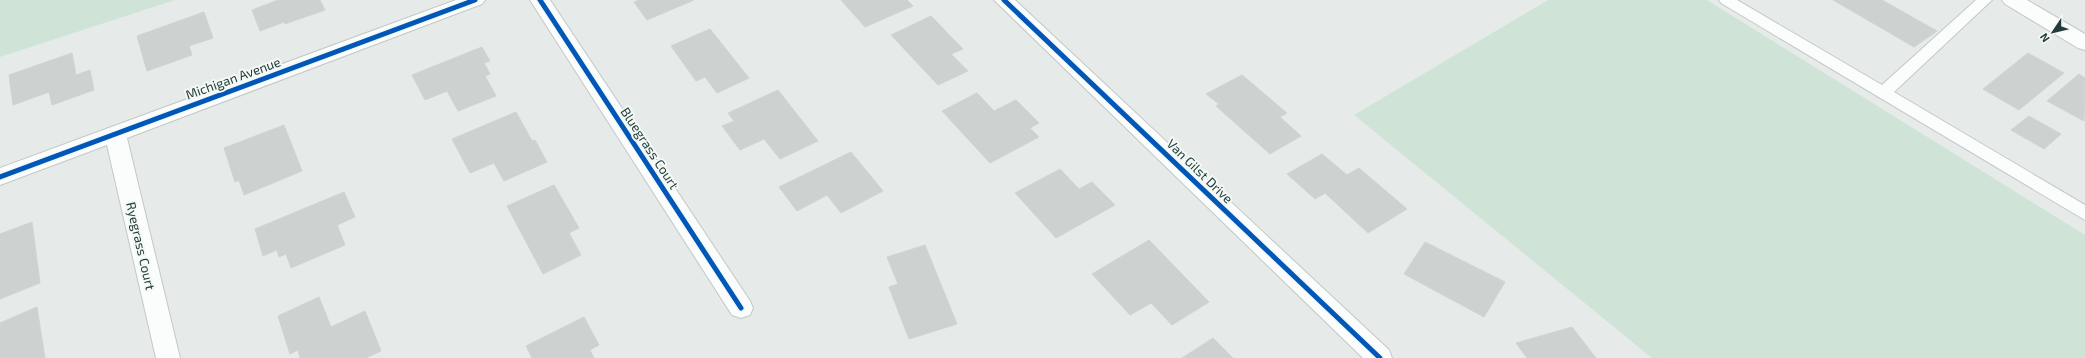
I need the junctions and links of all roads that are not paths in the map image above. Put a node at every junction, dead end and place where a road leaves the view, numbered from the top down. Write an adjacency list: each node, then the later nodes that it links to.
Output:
1 (475, 0): 9 (street, Michigan Avenue)
2 (540, 0): 12 (street, Bluegrass Court)
3 (1004, 0): 14 (street, Van Gilst Drive)
4 (1726, 0): 8 (lane)
5 (1985, 0): 8 (lane)
6 (2012, 0): 7 (street)
7 (2085, 43)
8 (1883, 93): 11 (lane)
9 (115, 134): 10 (street, Michigan Avenue); 13 (street, Ryegrass Court)
10 (0, 177)
11 (2085, 213)
12 (741, 308)
13 (168, 358)
14 (1380, 358)

